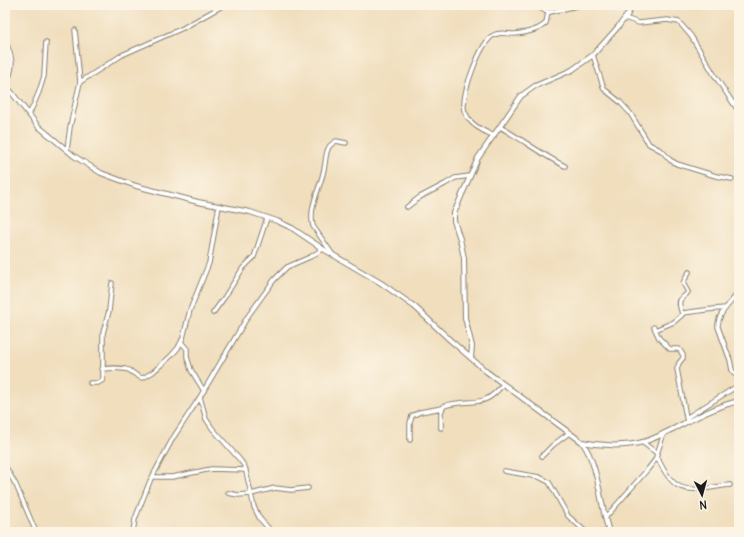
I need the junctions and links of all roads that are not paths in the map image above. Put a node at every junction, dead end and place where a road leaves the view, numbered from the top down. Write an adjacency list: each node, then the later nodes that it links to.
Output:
1 (224, 5): 11 (street)
2 (535, 5): 5 (street)
3 (581, 5): 5 (street)
4 (632, 5): 6 (street)
5 (548, 12): 16 (street)
6 (625, 18): 10 (street); 13 (street)
7 (75, 30): 11 (street)
8 (5, 40): 12 (street)
9 (46, 42): 14 (street)
10 (593, 55): 15 (street); 21 (street)
11 (80, 82): 18 (street)
12 (5, 84): 14 (street)
13 (739, 112)
14 (29, 115): 18 (street)
15 (500, 127): 16 (street); 19 (street)
16 (494, 136): 20 (street)
17 (346, 143): 26 (street)
18 (67, 150): 22 (street)
19 (565, 166)
20 (470, 176): 23 (street); 34 (street)
21 (732, 179)
22 (219, 206): 24 (street); 33 (street)
23 (407, 207)
24 (267, 218): 25 (street); 31 (street)
25 (323, 249): 26 (street); 40 (street)
26 (334, 256): 34 (street)
27 (689, 272): 32 (street)
28 (112, 283): 35 (street)
29 (739, 291): 30 (street)
30 (725, 308): 32 (street); 36 (street)
31 (213, 313)
32 (683, 313): 44 (street)
33 (181, 342): 35 (street); 40 (street)
34 (471, 358): 38 (street)
35 (102, 369): 37 (street)
36 (739, 379)
37 (90, 383)
38 (503, 384): 43 (street); 46 (street)
39 (739, 385): 44 (street)
40 (204, 391): 41 (street)
41 (200, 397): 54 (street); 56 (street)
42 (739, 401): 44 (street)
43 (442, 408): 45 (street); 48 (street)
44 (687, 420): 47 (street)
45 (441, 428)
46 (569, 433): 49 (street); 52 (street)
47 (664, 434): 50 (street); 51 (street)
48 (410, 440)
49 (582, 442): 50 (street); 61 (street)
50 (642, 442): 51 (street)
51 (657, 455): 57 (street); 61 (street)
52 (542, 456)
53 (5, 466): 62 (street)
54 (246, 470): 56 (street); 60 (street)
55 (504, 471): 65 (street)
56 (153, 477): 63 (street)
57 (730, 485)
58 (308, 488): 60 (street)
59 (228, 493): 60 (street)
60 (251, 494): 64 (street)
61 (605, 518): 66 (street)
62 (36, 532)
63 (133, 532)
64 (272, 532)
65 (586, 532)
66 (609, 532)

